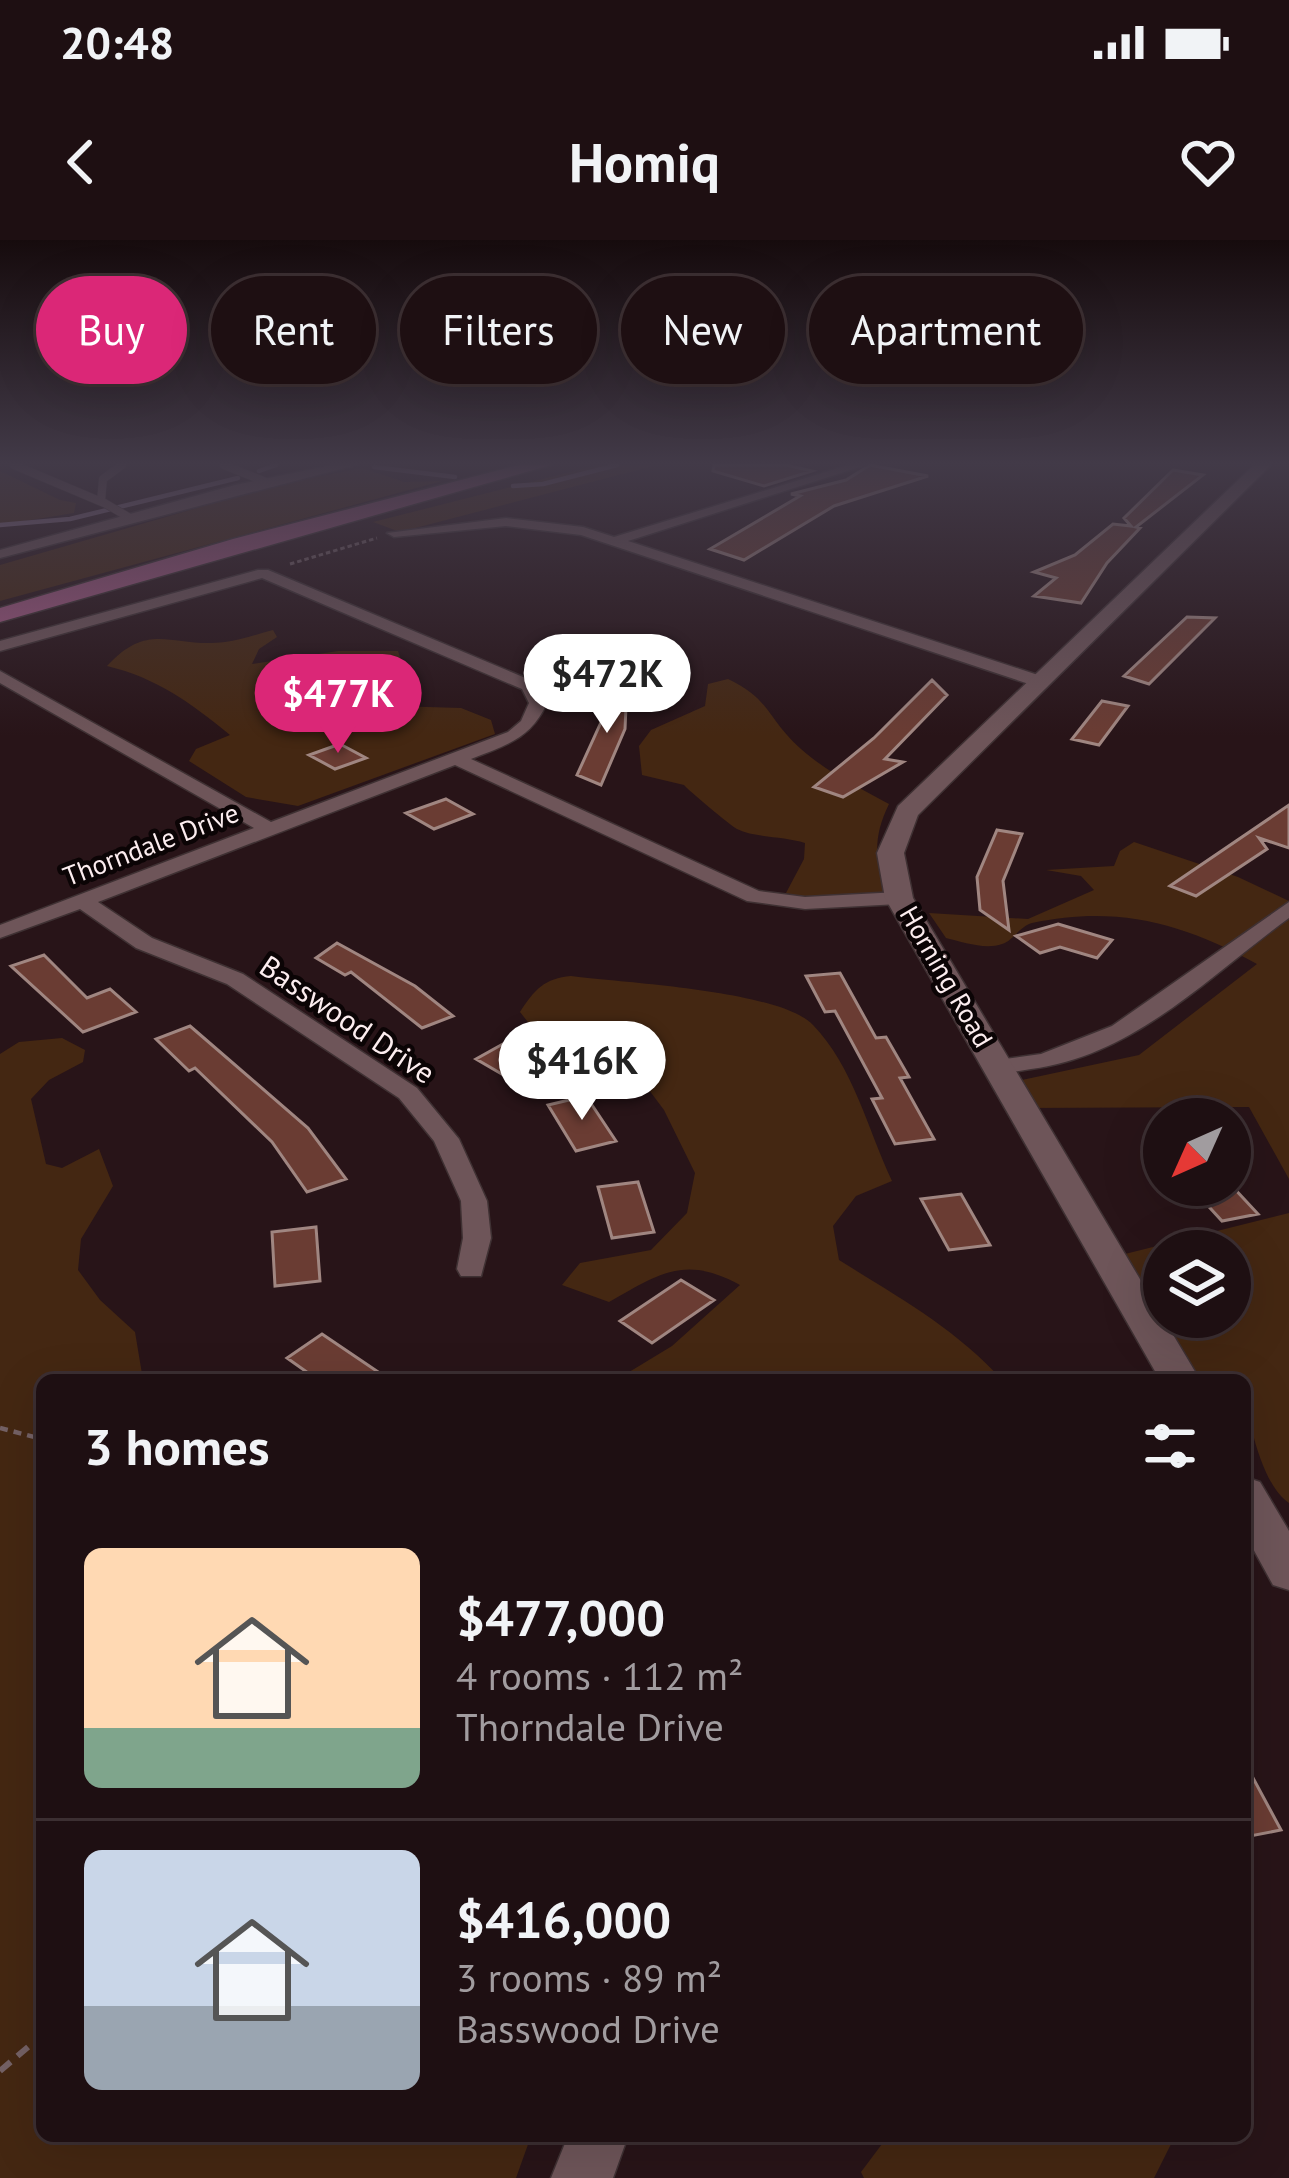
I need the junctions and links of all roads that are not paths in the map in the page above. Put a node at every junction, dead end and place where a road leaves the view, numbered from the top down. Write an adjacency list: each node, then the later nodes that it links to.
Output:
1 (203, 555): 4 (main road)
2 (662, 555): 7 (street)
3 (1171, 555): 7 (street, Horning Road)
4 (0, 615)
5 (0, 646): 8 (street, Thorndale Drive)
6 (0, 676): 9 (street)
7 (1040, 682): 10 (street, Horning Road)
8 (457, 759): 9 (street, Thorndale Drive); 10 (street)
9 (270, 829): 11 (street, Thorndale Drive)
10 (899, 898): 14 (street, Horning Road)
11 (82, 901): 13 (street, Thorndale Drive); 15 (street, Basswood Drive)
12 (1289, 908): 14 (street)
13 (0, 932)
14 (999, 1066): 16 (street, Horning Road)
15 (471, 1269)
16 (1177, 1374)
17 (1251, 1506): 18 (street)
18 (1275, 1555)
19 (596, 2142): 20 (street)
20 (582, 2178)

